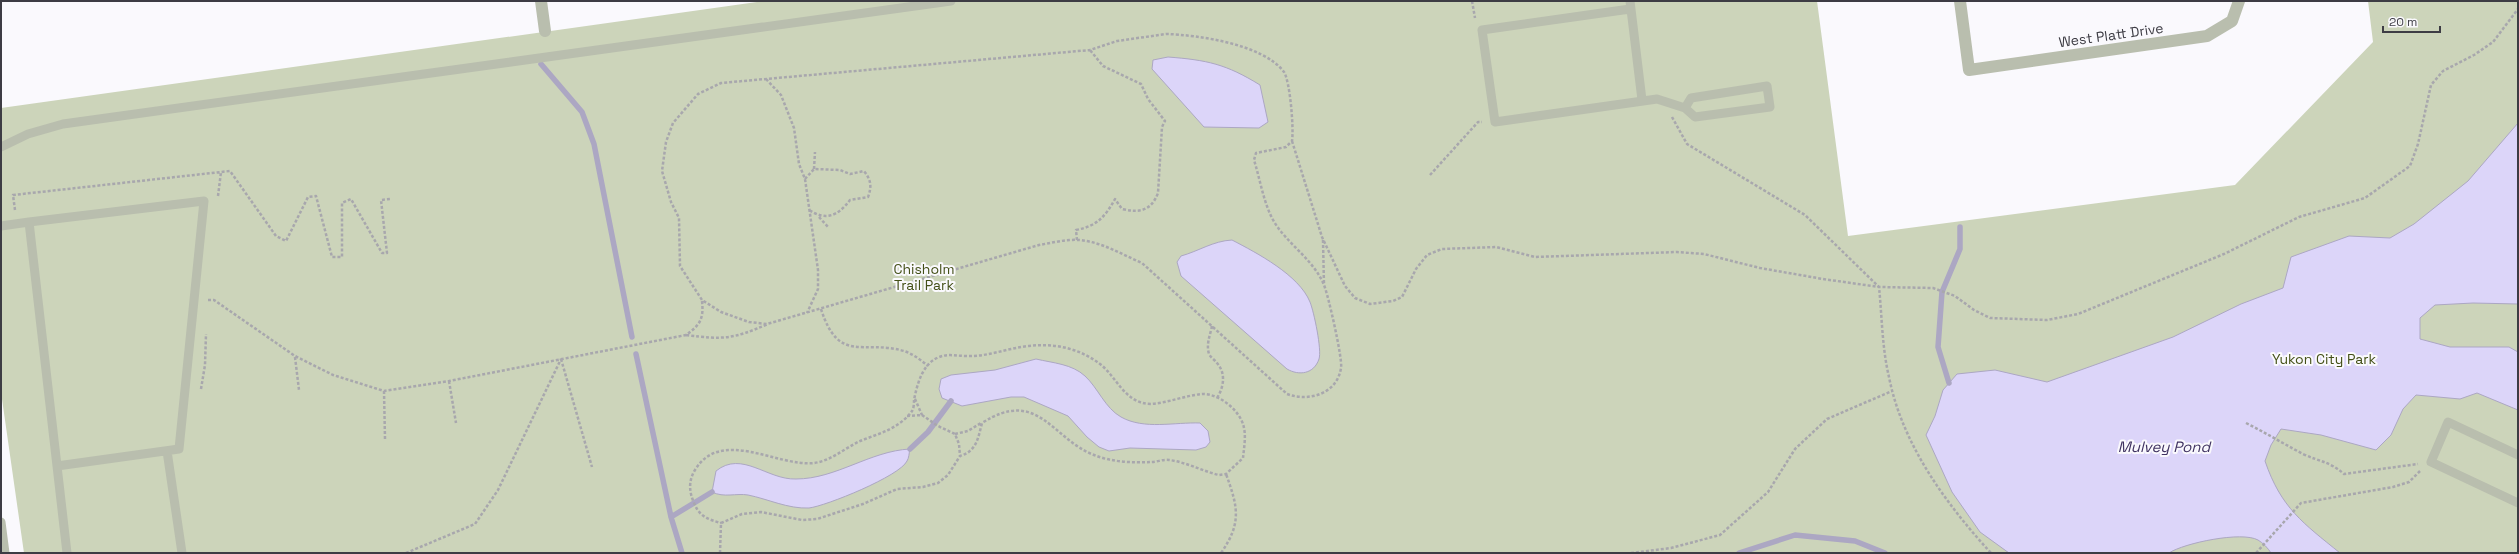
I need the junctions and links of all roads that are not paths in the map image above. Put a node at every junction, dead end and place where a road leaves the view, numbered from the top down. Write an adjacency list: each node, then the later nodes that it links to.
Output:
1 (541, 1): 6 (street)
2 (951, 1): 9 (lane)
3 (1960, 1): 4 (street, West Platt Drive)
4 (2239, 1)
5 (1630, 5): 7 (lane); 7 (lane)
6 (545, 31)
7 (1642, 100): 8 (lane)
8 (1686, 108): 8 (lane)
9 (1, 146)
10 (29, 222): 11 (lane); 12 (lane); 14 (lane)
11 (1, 226)
12 (167, 451): 14 (lane); 19 (lane)
13 (2518, 455): 15 (lane)
14 (57, 466): 18 (lane)
15 (2518, 503)
16 (1, 522): 17 (lane)
17 (5, 553)
18 (67, 553)
19 (182, 553)

